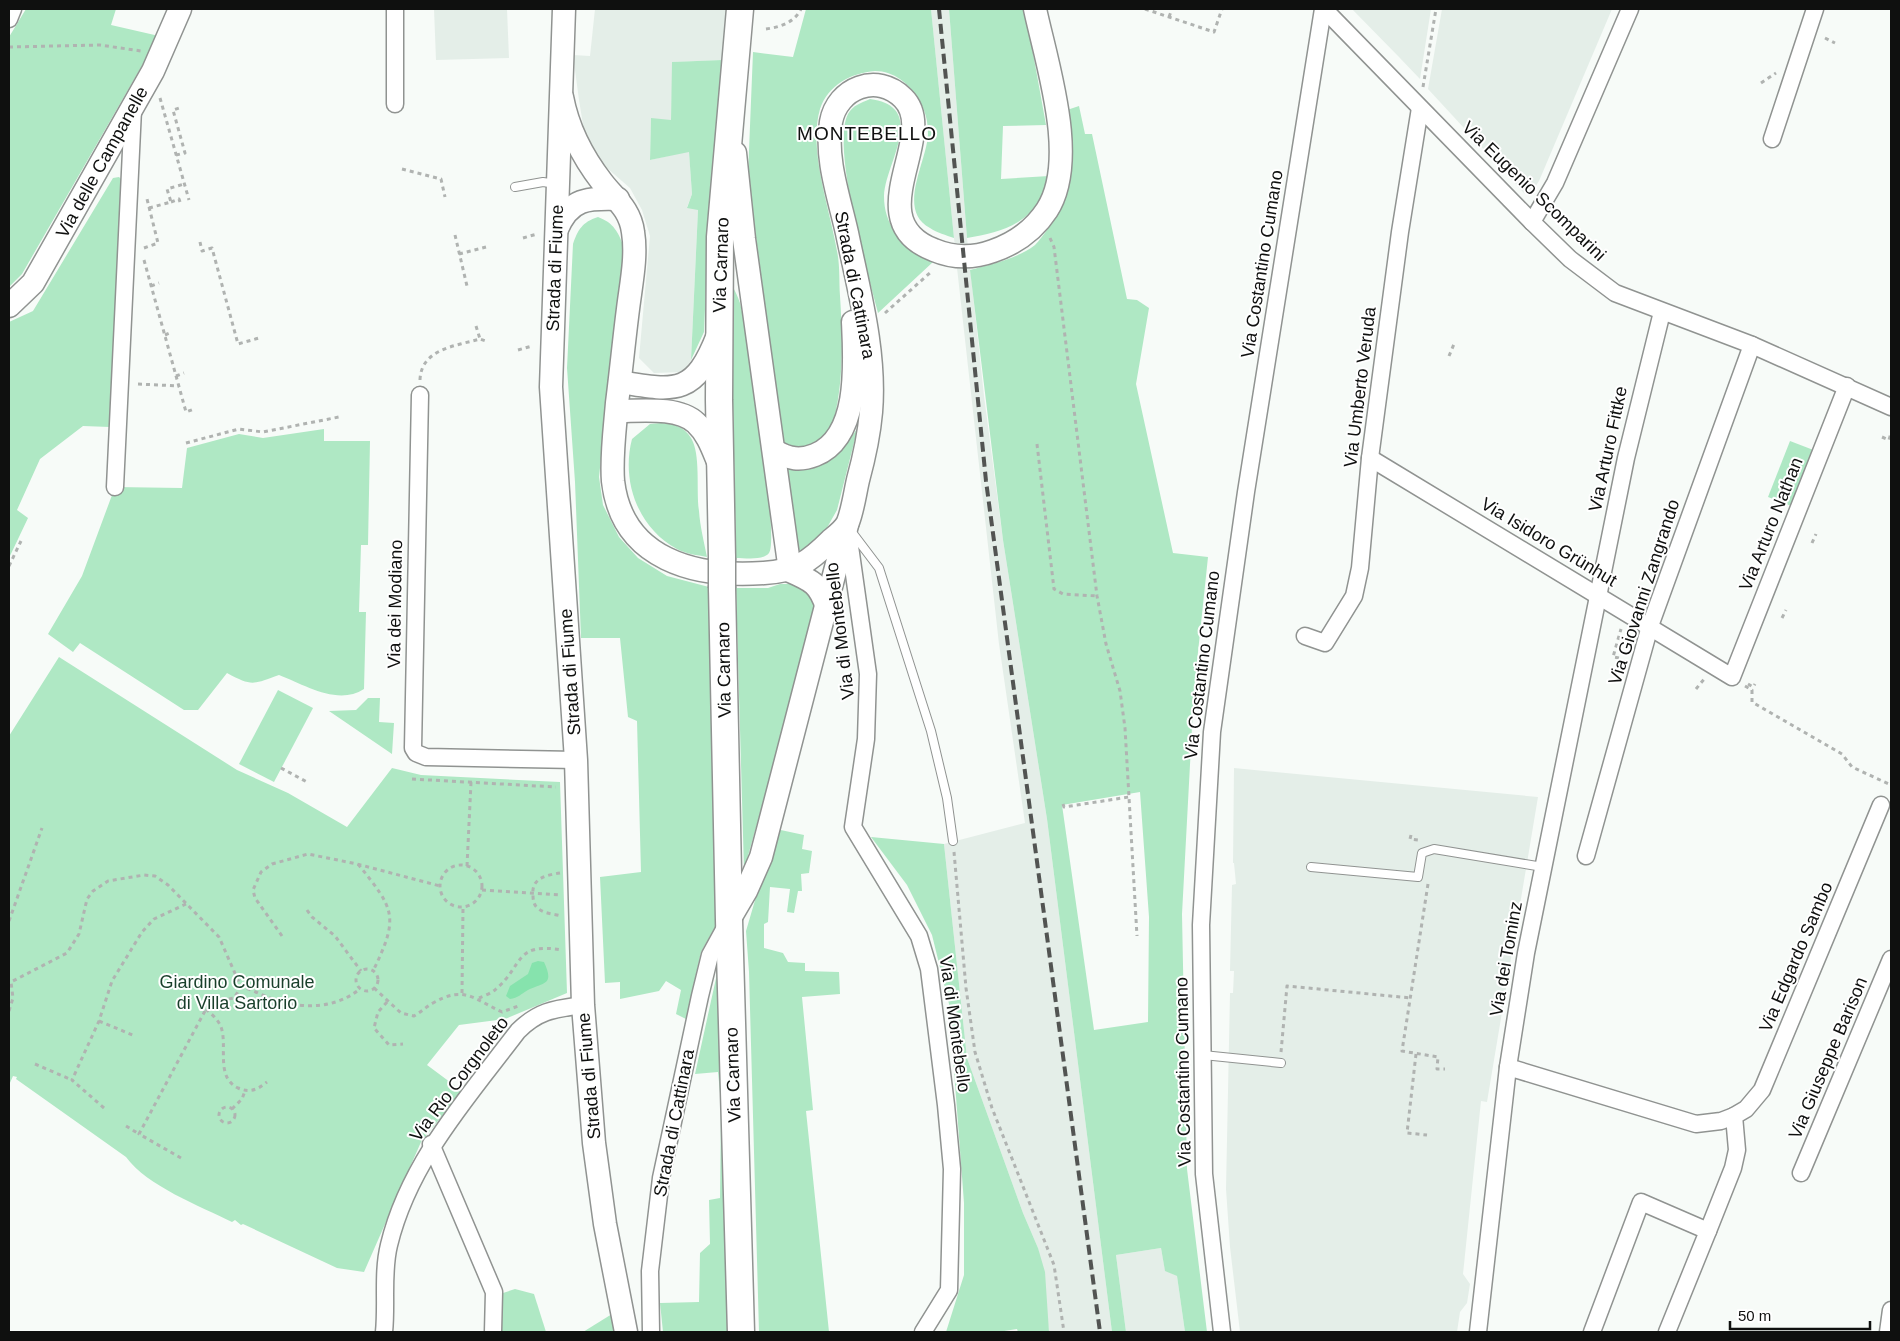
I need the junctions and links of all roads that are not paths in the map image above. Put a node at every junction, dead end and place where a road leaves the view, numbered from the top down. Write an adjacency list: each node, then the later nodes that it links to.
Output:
1 (13, 9): 10 (street)
2 (180, 9): 14 (street, Via delle Campanelle)
3 (395, 9): 13 (street)
4 (564, 9): 12 (street, Strada di Fiume)
5 (740, 9): 11 (main road, Via Carnaro)
6 (1035, 9): 22 (street, Strada di Cattinara)
7 (1324, 9): 15 (street, Via Eugenio Scomparini); 52 (street, Via Costantino Cumano)
8 (1630, 9): 20 (street)
9 (1815, 9): 16 (street)
10 (9, 18)
11 (731, 95): 25 (main road, Via Carnaro); 32 (street)
12 (562, 97): 17 (street, Strada di Fiume); 19 (street)
13 (395, 104)
14 (133, 107): 23 (street, Via delle Campanelle); 35 (street)
15 (1420, 108): 20 (street, Via Eugenio Scomparini); 33 (street, Via Umberto Veruda)
16 (1772, 139)
17 (558, 185): 18 (lane); 19 (street); 21 (street, Strada di Fiume)
18 (515, 188)
19 (598, 190): 21 (street); 27 (street)
20 (1532, 222): 24 (street, Via Eugenio Scomparini)
21 (557, 228): 43 (street, Strada di Fiume)
22 (851, 251): 32 (street); 36 (street, Strada di Cattinara)
23 (9, 306)
24 (1662, 312): 26 (street, Via Eugenio Scomparini); 38 (street, Via Arturo Fittke)
25 (719, 334): 27 (street); 34 (main road, Via Carnaro)
26 (1752, 345): 28 (street, Via Eugenio Scomparini); 40 (street, Via Giovanni Zangrando)
27 (620, 382): 31 (street)
28 (1846, 386): 30 (street, Via Eugenio Scomparini); 42 (street, Via Arturo Nathan)
29 (420, 395): 43 (street, Via dei Modiano)
30 (1891, 407)
31 (617, 410): 34 (street); 37 (street)
32 (775, 451): 37 (street)
33 (1370, 458): 38 (street, Via Isidoro Grünhut); 41 (street, Via Umberto Veruda)
34 (720, 468): 49 (main road, Via Carnaro, bridge)
35 (115, 487)
36 (847, 525): 37 (street); 39 (street, Strada di Cattinara); 45 (lane); 65 (street, Via di Montebello)
37 (790, 570): 39 (street)
38 (1599, 596): 40 (street, Via Isidoro Grünhut); 48 (street, Via dei Tominz)
39 (827, 608): 49 (street, Strada di Cattinara)
40 (1650, 626): 42 (street, Via Isidoro Grünhut); 46 (street, Via Giovanni Zangrando)
41 (1305, 636)
42 (1732, 677)
43 (576, 760): 51 (street, Strada di Fiume)
44 (1881, 805): 55 (street, Via Edgardo Sambo)
45 (953, 841)
46 (1586, 856)
47 (1311, 867): 48 (lane)
48 (1543, 867): 54 (street, Via dei Tominz)
49 (729, 920): 63 (street, Strada di Cattinara); 64 (main road, Via Carnaro)
50 (1891, 959): 57 (street, Via Giuseppe Barison)
51 (583, 1005): 56 (street, Via Rio Corgnoleto); 62 (street, Strada di Fiume)
52 (1203, 1055): 53 (lane); 66 (street, Via Costantino Cumano)
53 (1280, 1063)
54 (1508, 1067): 55 (street, Via Edgardo Sambo); 67 (street, Via dei Tominz)
55 (1734, 1116): 58 (street)
56 (431, 1144): 60 (street, Via Rio Corgnoleto); 61 (street)
57 (1801, 1173)
58 (1708, 1231): 68 (street); 69 (street)
59 (1891, 1310): 70 (street)
60 (384, 1332)
61 (493, 1332)
62 (626, 1332)
63 (651, 1332)
64 (741, 1332)
65 (923, 1332)
66 (1222, 1332)
67 (1478, 1332)
68 (1592, 1332)
69 (1667, 1332)
70 (1888, 1332)

